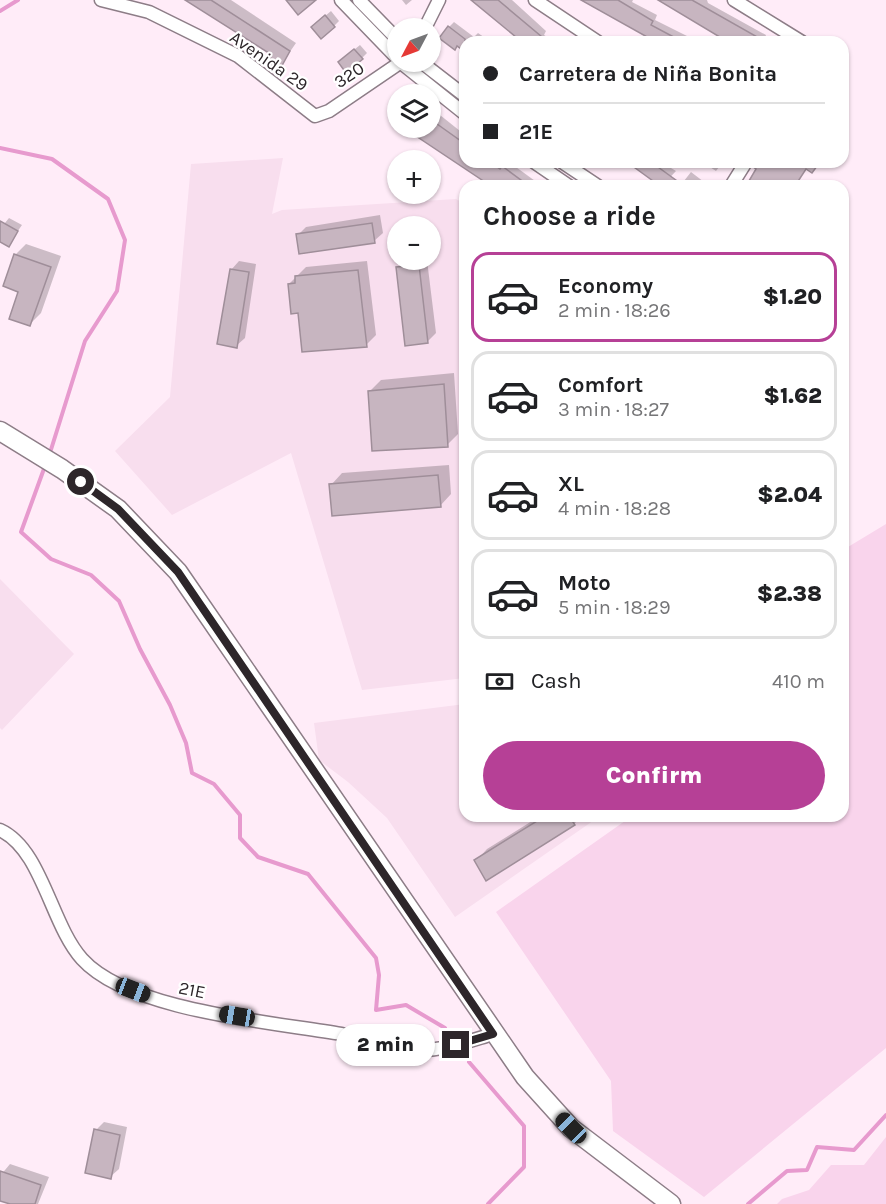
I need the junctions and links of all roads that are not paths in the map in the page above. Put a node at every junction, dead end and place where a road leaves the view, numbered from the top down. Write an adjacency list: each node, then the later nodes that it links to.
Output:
1 (101, 0): 17 (street, Avenida 29)
2 (341, 0): 11 (street)
3 (359, 0): 8 (street)
4 (439, 0): 7 (street)
5 (535, 0): 9 (street)
6 (734, 0): 10 (street)
7 (430, 18)
8 (387, 28)
9 (589, 36)
10 (792, 36)
11 (387, 48)
12 (387, 70): 17 (street, 320)
13 (413, 72): 16 (street)
14 (434, 72): 15 (street)
15 (459, 91)
16 (459, 109)
17 (315, 116)
18 (543, 168): 20 (street)
19 (571, 168): 21 (street)
20 (560, 180)
21 (589, 180)
22 (0, 431): 24 (main road)
23 (0, 830): 24 (street, 21E)
24 (493, 1034): 25 (main road)
25 (671, 1204)

